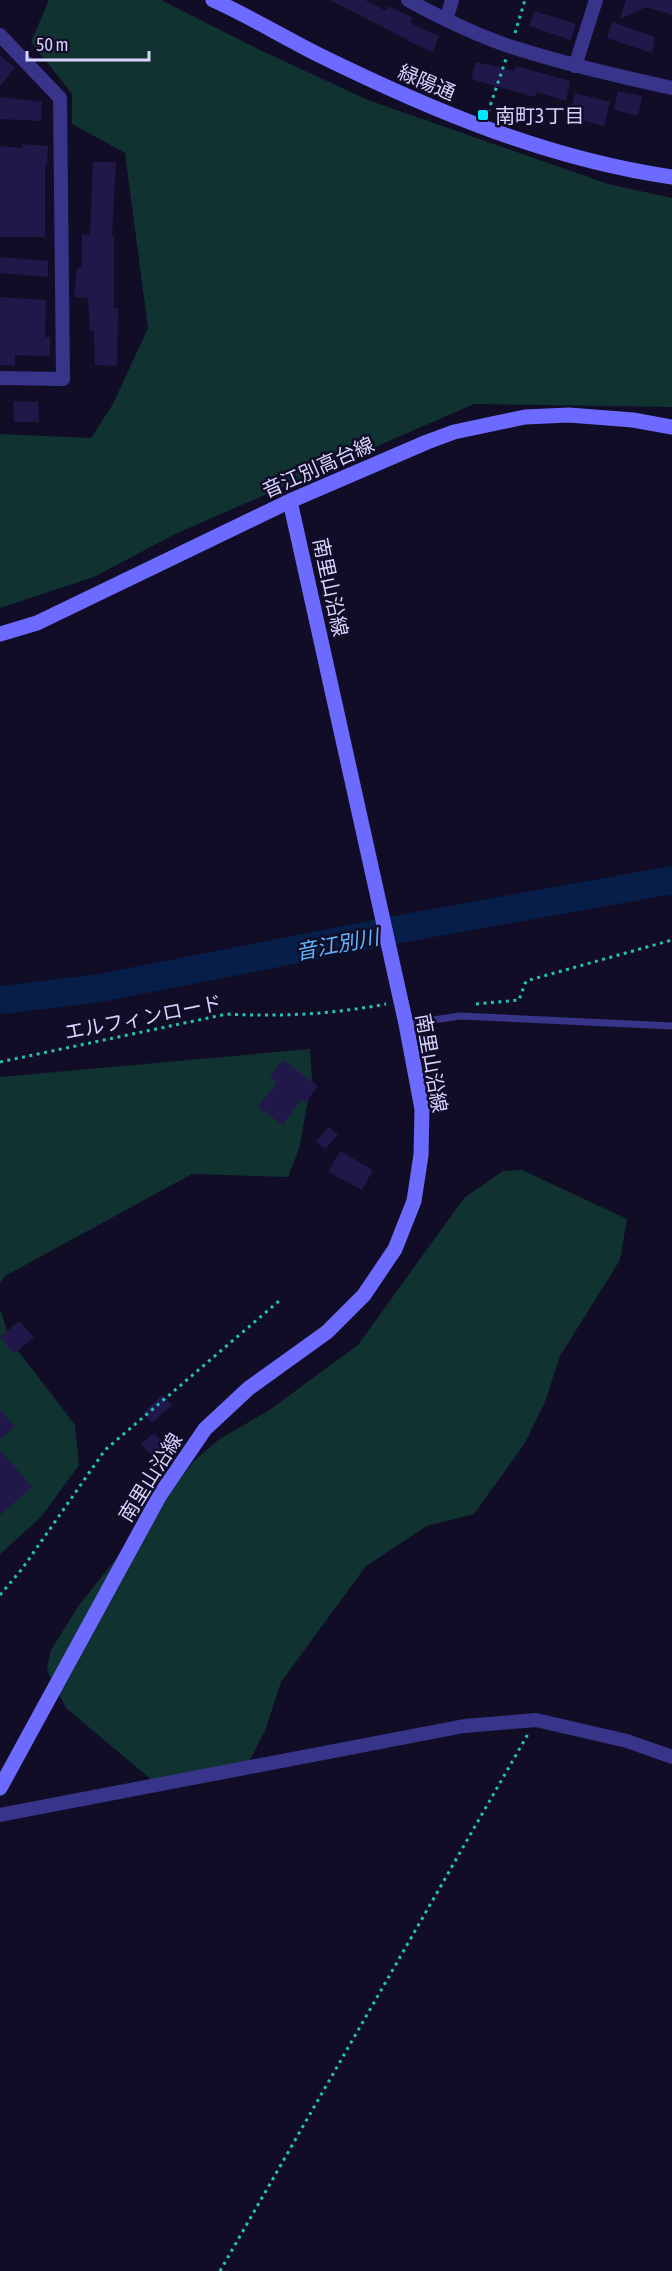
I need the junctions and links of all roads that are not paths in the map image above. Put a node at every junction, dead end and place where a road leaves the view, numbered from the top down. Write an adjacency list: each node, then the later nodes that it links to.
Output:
1 (408, 0): 5 (street)
2 (452, 0): 5 (street)
3 (596, 0): 7 (street)
4 (223, 2): 9 (street, 緑陽通)
5 (446, 20): 7 (street)
6 (0, 35): 10 (street)
7 (575, 66): 8 (street)
8 (672, 88)
9 (672, 177)
10 (0, 378)
11 (672, 427): 12 (street, 音江別高台線)
12 (291, 501): 13 (street, 音江別高台線); 14 (street, 南里山沿線)
13 (0, 634)
14 (406, 1024): 15 (lane); 17 (street, 南里山沿線)
15 (672, 1026)
16 (672, 1757): 18 (street)
17 (0, 1788)
18 (0, 1815)

